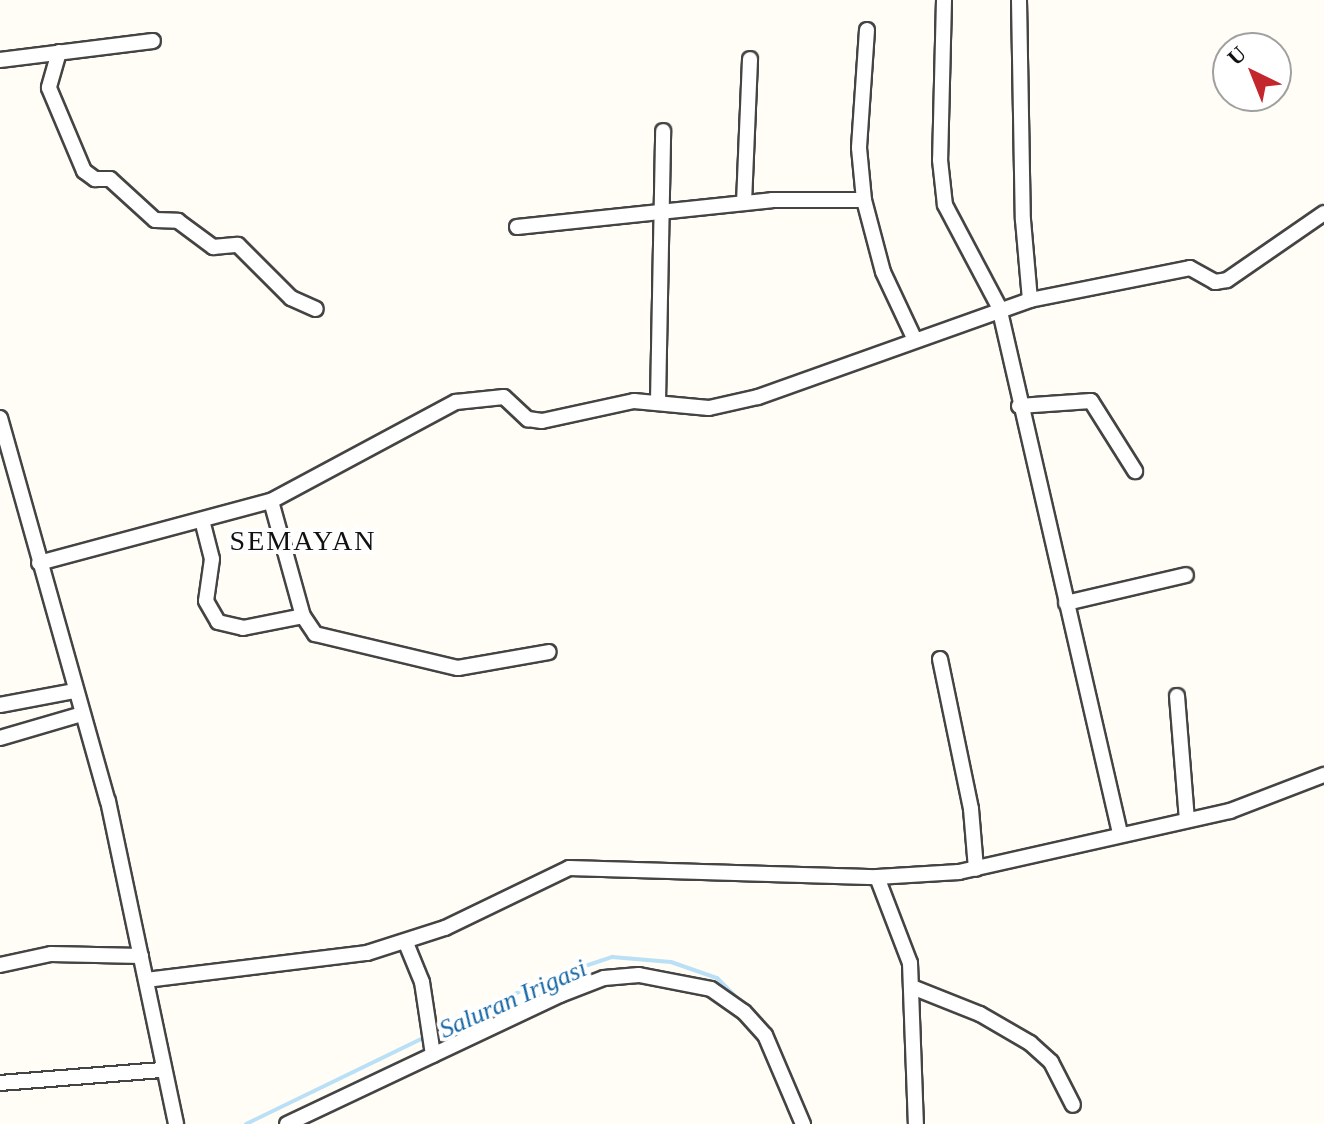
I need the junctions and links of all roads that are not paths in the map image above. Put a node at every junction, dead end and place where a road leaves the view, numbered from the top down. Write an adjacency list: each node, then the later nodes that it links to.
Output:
1 (944, 0): 15 (street)
2 (1019, 0): 14 (street)
3 (867, 30): 9 (street)
4 (153, 41): 5 (street)
5 (59, 52): 7 (street); 16 (street)
6 (750, 59): 10 (street)
7 (0, 60)
8 (663, 131): 11 (street)
9 (864, 200): 10 (street); 17 (street)
10 (744, 203): 11 (street)
11 (663, 212): 13 (street); 18 (street)
12 (1324, 213): 14 (street)
13 (517, 227)
14 (1030, 300): 15 (street)
15 (999, 307): 17 (street); 19 (street)
16 (316, 309)
17 (915, 340): 18 (street)
18 (658, 401): 23 (street)
19 (1019, 406): 22 (street); 27 (street)
20 (0, 418): 21 (street)
21 (4, 448): 25 (street)
22 (1135, 471)
23 (271, 501): 24 (street); 28 (street)
24 (202, 520): 25 (street); 28 (street)
25 (39, 563): 31 (street)
26 (1186, 575): 27 (street)
27 (1066, 603): 38 (street)
28 (303, 616): 29 (street)
29 (549, 652)
30 (940, 659): 39 (street)
31 (74, 691): 33 (street); 34 (street)
32 (1177, 696): 37 (street)
33 (0, 705)
34 (82, 714): 35 (street); 42 (street)
35 (0, 738)
36 (1324, 775): 37 (street)
37 (1187, 820): 38 (street)
38 (1120, 833): 39 (street)
39 (976, 869): 40 (street)
40 (877, 877): 41 (street); 45 (street)
41 (406, 943): 44 (street); 46 (street)
42 (141, 956): 43 (street); 44 (street)
43 (0, 965)
44 (146, 980): 47 (street)
45 (912, 987): 49 (street); 53 (street)
46 (433, 1055): 51 (street); 52 (street)
47 (162, 1070): 48 (street); 50 (street)
48 (0, 1083)
49 (1073, 1105)
50 (176, 1124)
51 (287, 1124)
52 (803, 1124)
53 (916, 1124)

